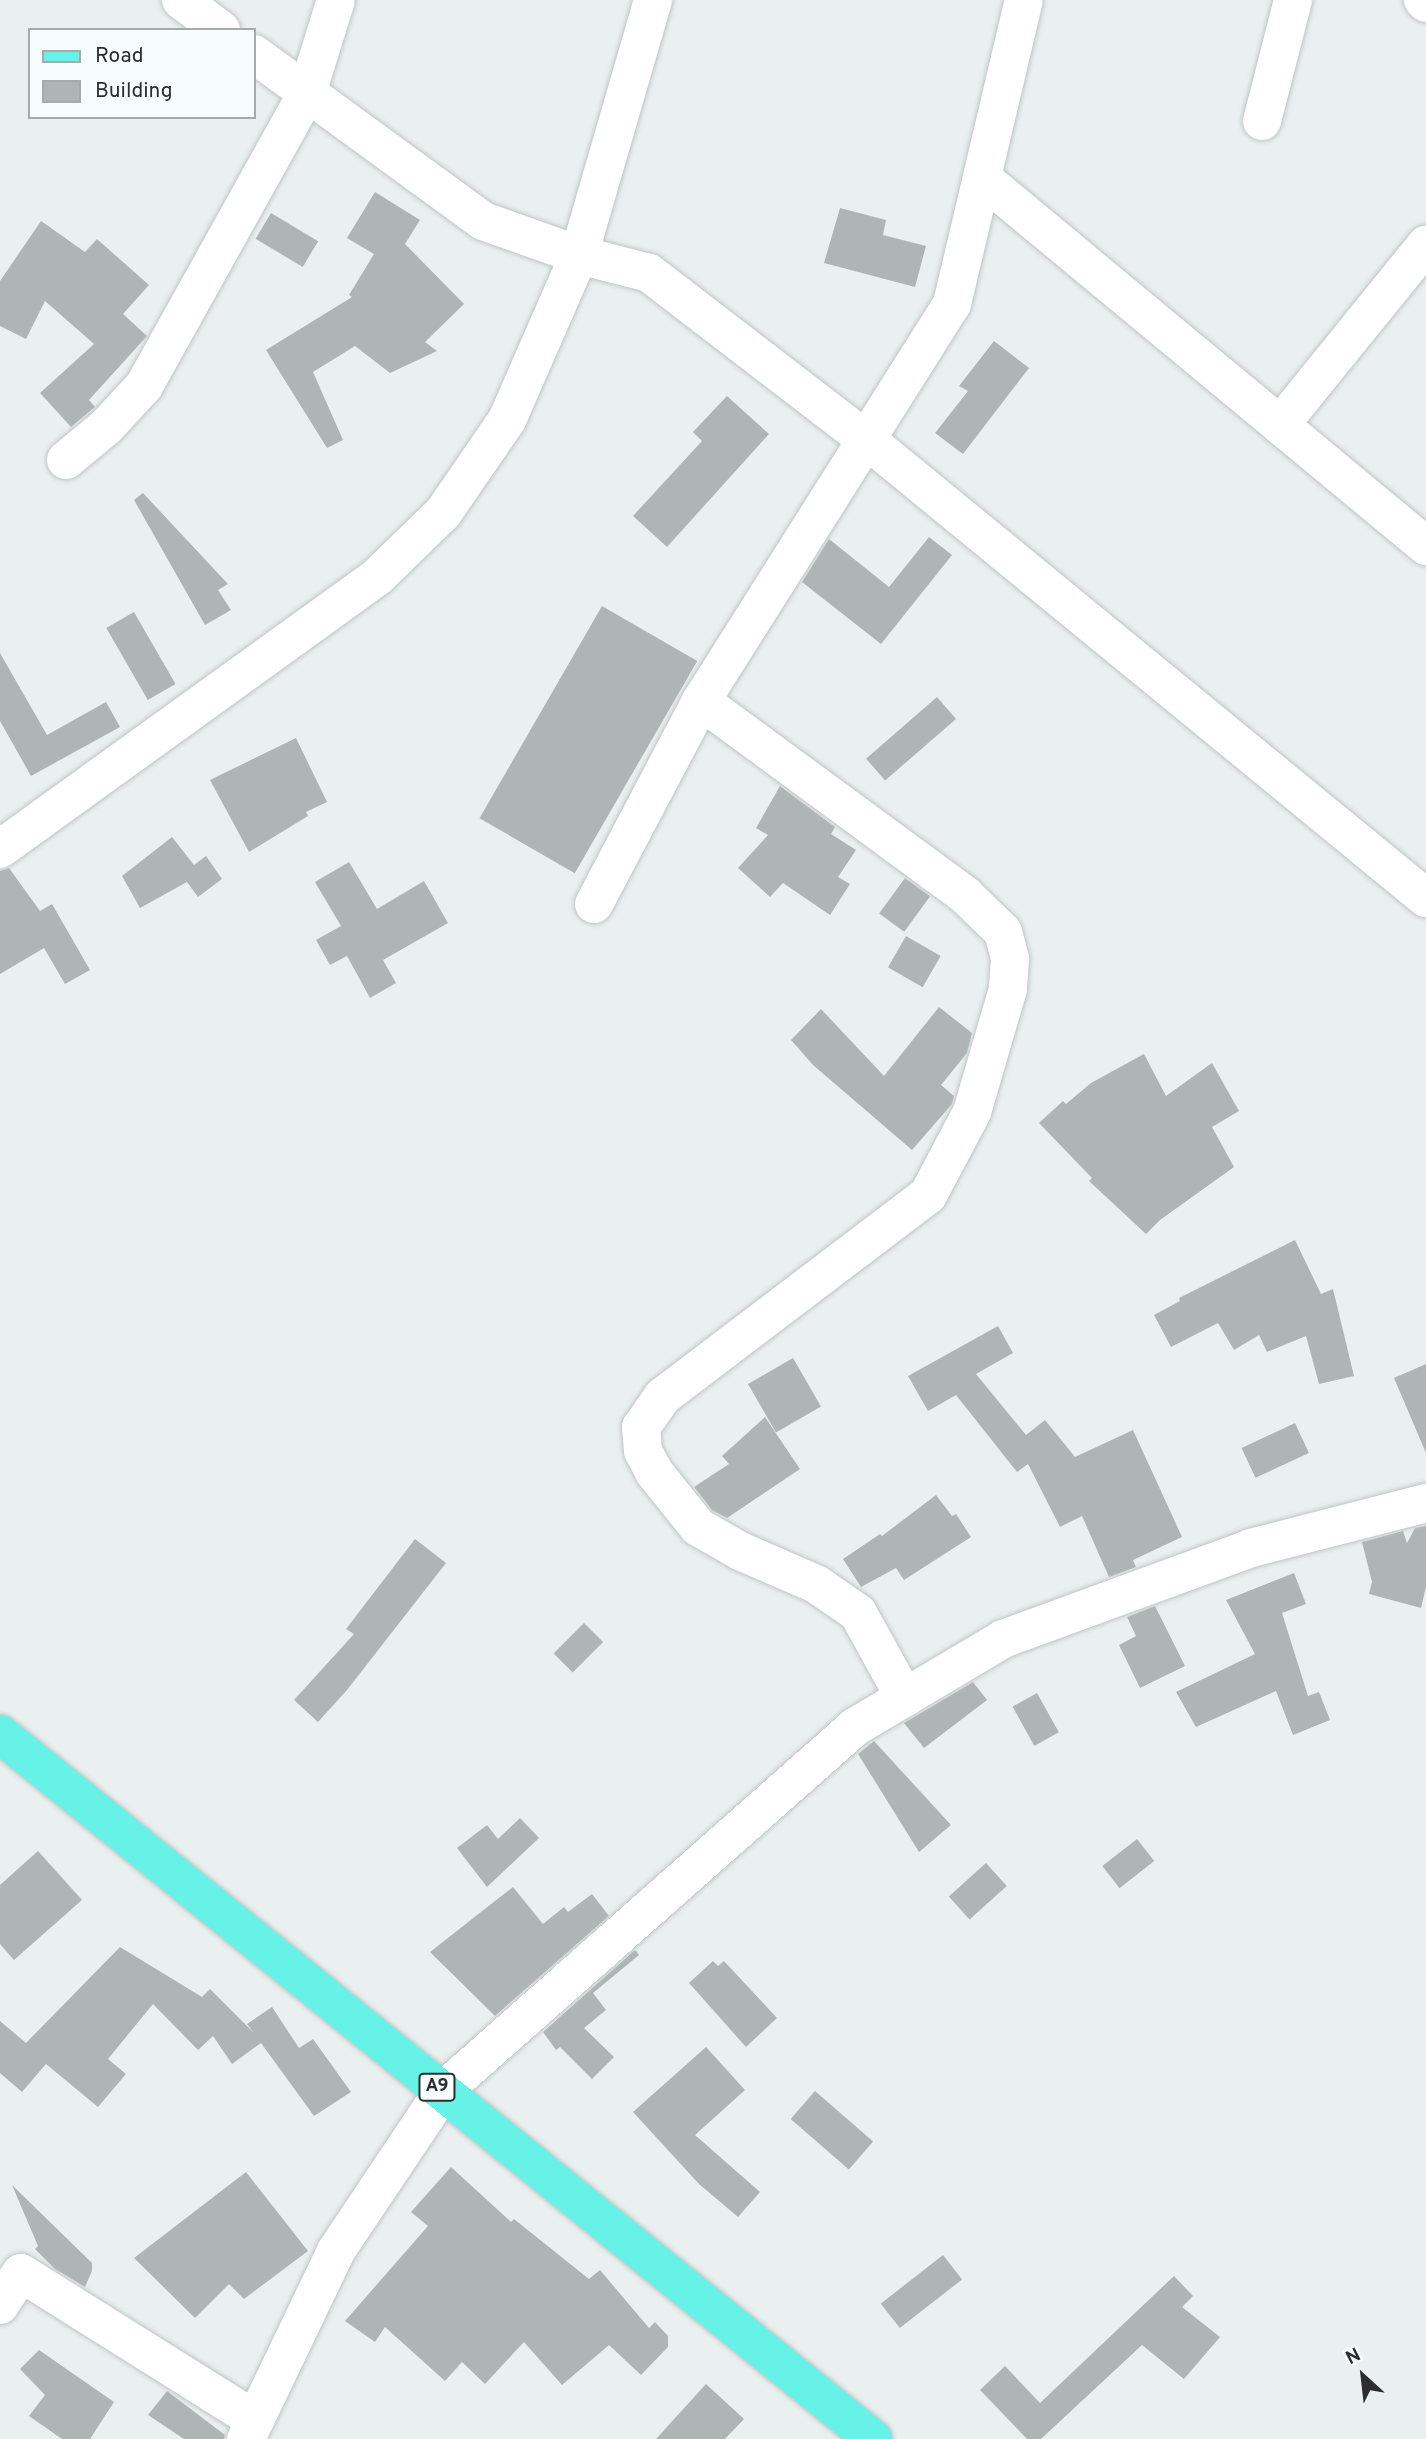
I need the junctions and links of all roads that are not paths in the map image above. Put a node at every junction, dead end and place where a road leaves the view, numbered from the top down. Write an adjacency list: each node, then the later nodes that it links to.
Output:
1 (180, 0): 6 (street)
2 (336, 0): 8 (street)
3 (653, 0): 12 (street)
4 (1024, 0): 10 (street)
5 (1293, 0): 9 (street)
6 (218, 28)
7 (256, 55): 8 (street)
8 (307, 93): 12 (street); 15 (street)
9 (1262, 121)
10 (982, 178): 13 (street); 14 (street)
11 (1426, 245): 13 (street)
12 (579, 255): 14 (street); 18 (street)
13 (1280, 425): 16 (street)
14 (867, 440): 17 (street); 19 (street)
15 (66, 460)
16 (1426, 546)
17 (701, 701): 20 (street); 22 (street)
18 (0, 849)
19 (1426, 898)
20 (594, 904)
21 (1426, 1503): 22 (street)
22 (905, 1698): 24 (street)
23 (0, 1734): 24 (main road, A9)
24 (443, 2091): 26 (street); 27 (main road, A9)
25 (0, 2305): 26 (street)
26 (250, 2429)
27 (873, 2439)

